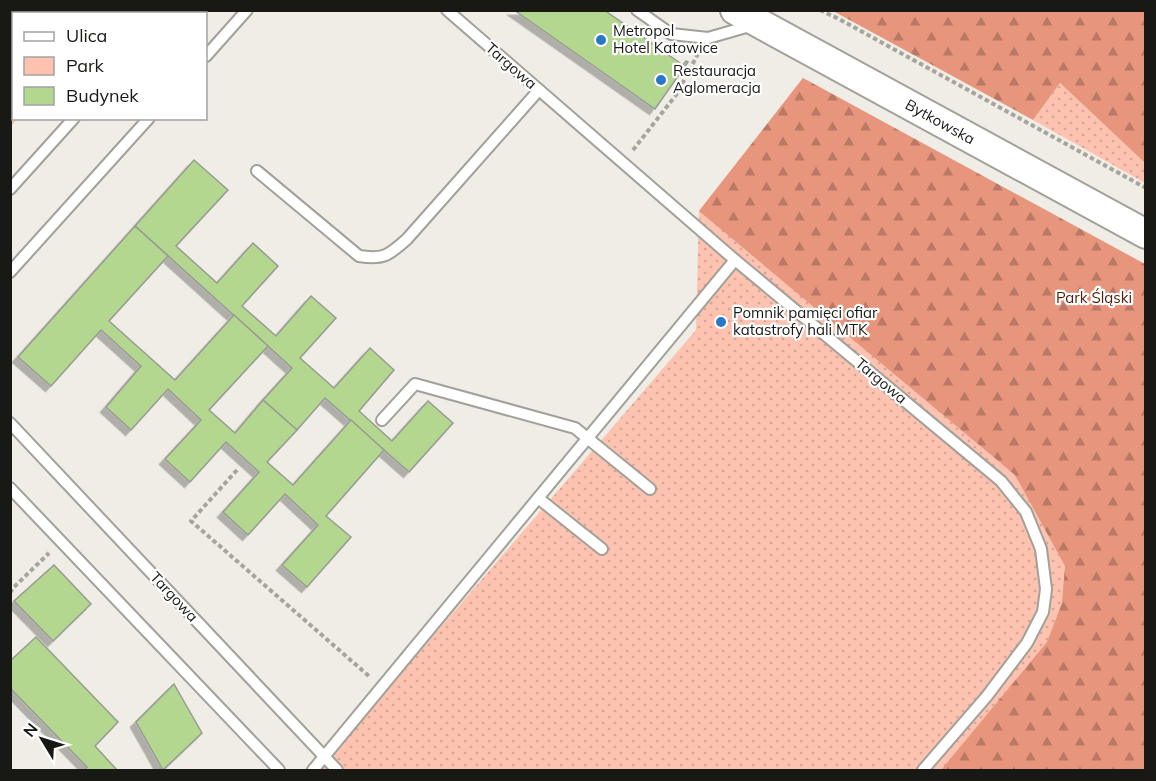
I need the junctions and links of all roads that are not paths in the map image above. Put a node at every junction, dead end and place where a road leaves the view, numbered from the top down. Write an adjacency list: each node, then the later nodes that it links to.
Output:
1 (247, 10): 5 (lane)
2 (447, 10): 6 (lane, Targowa)
3 (637, 10): 4 (lane)
4 (747, 17): 11 (street, Bytkowska)
5 (207, 55)
6 (539, 90): 9 (lane); 12 (lane, Targowa)
7 (72, 120): 10 (lane)
8 (147, 120): 13 (lane)
9 (257, 171)
10 (10, 189)
11 (1146, 234)
12 (735, 260): 16 (lane); 25 (lane, Targowa)
13 (10, 272)
14 (382, 420): 16 (lane)
15 (10, 423): 21 (lane, Targowa)
16 (588, 438): 18 (lane); 19 (lane)
17 (10, 488): 22 (lane)
18 (650, 489)
19 (538, 498): 20 (lane); 21 (lane)
20 (602, 549)
21 (324, 757): 23 (lane); 24 (lane, Targowa)
22 (279, 771)
23 (313, 771)
24 (337, 771)
25 (923, 771)

